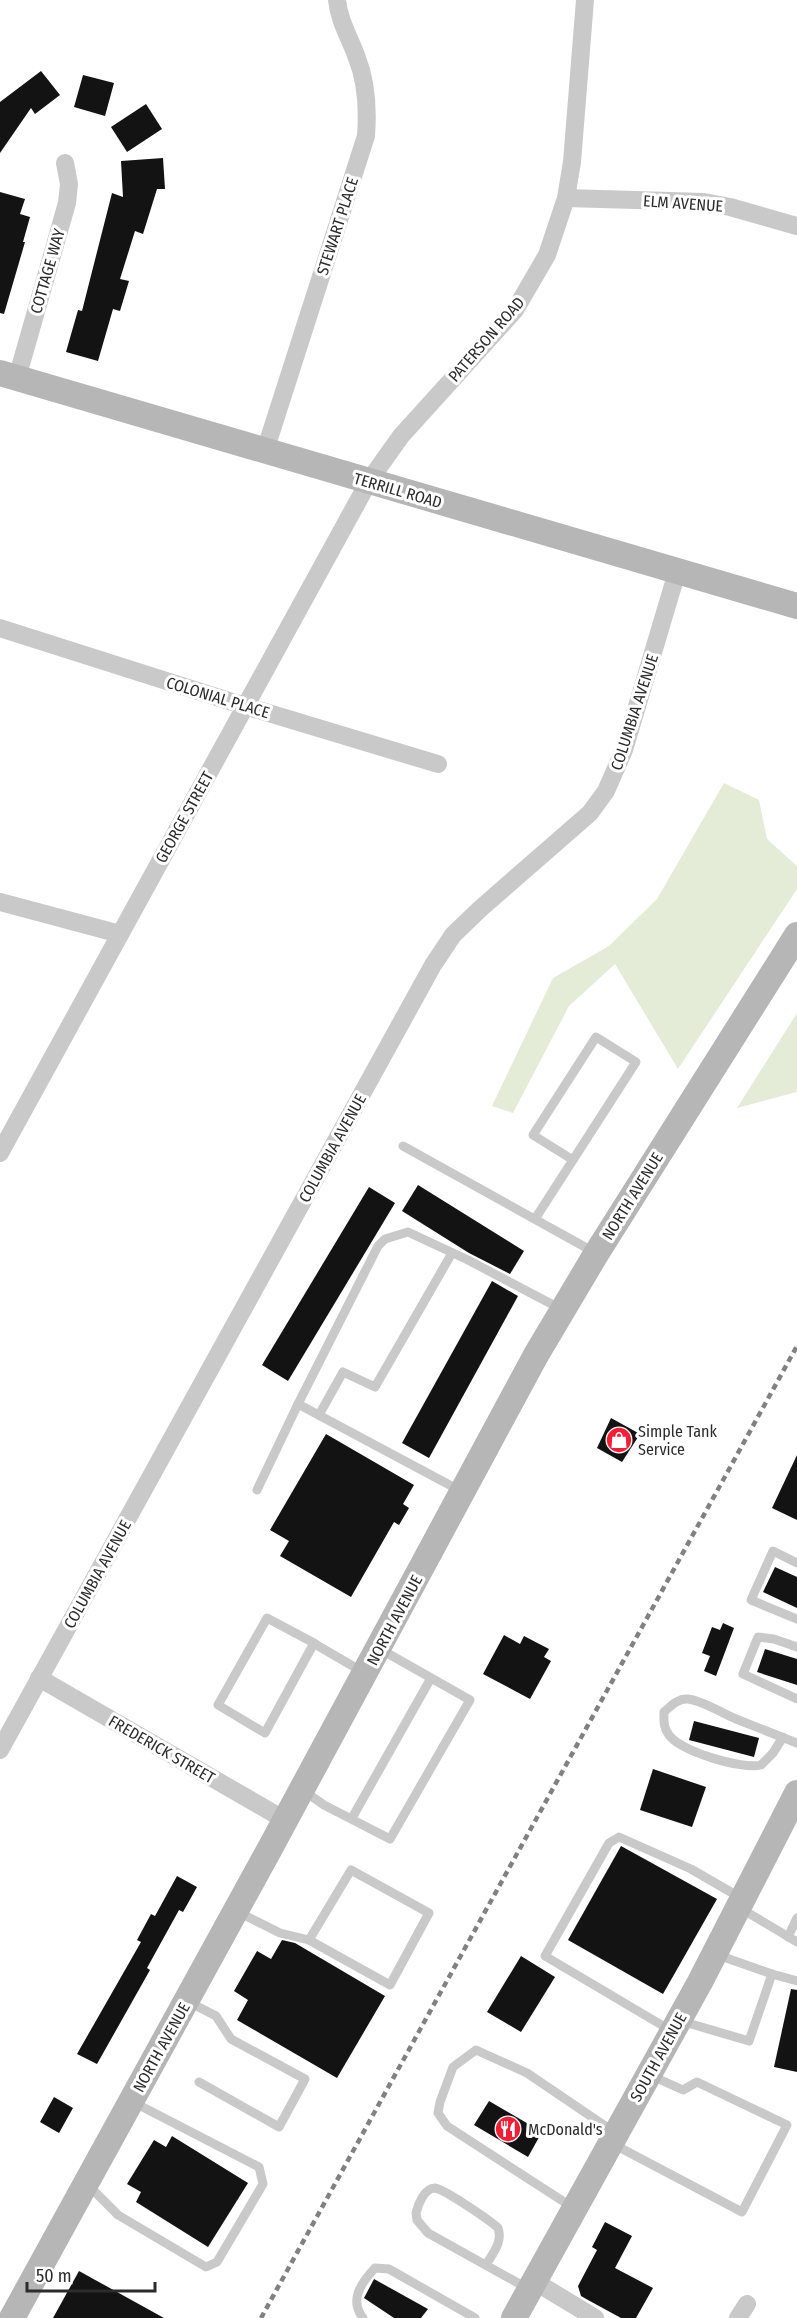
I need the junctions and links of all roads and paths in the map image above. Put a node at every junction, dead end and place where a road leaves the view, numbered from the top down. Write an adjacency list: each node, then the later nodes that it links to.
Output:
1 (337, 0): 7 (street, STEWART PLACE)
2 (585, 0): 4 (street, PATERSON ROAD)
3 (65, 163): 6 (street, COTTAGE WAY)
4 (566, 198): 5 (street, ELM AVENUE); 8 (street, PATERSON ROAD)
5 (797, 226)
6 (9, 375): 7 (street, TERRILL ROAD)
7 (265, 451): 8 (street, TERRILL ROAD)
8 (369, 481): 9 (street, TERRILL ROAD); 12 (street, GEORGE STREET)
9 (677, 572): 10 (street, TERRILL ROAD); 34 (street, COLUMBIA AVENUE)
10 (797, 606)
11 (0, 628): 12 (street, COLONIAL PLACE)
12 (245, 706): 13 (street, COLONIAL PLACE); 15 (street, GEORGE STREET)
13 (438, 764)
14 (0, 902): 15 (street)
15 (120, 934): 18 (street, GEORGE STREET)
16 (797, 935): 22 (street, NORTH AVENUE)
17 (403, 1146): 20 (lane)
18 (0, 1153)
19 (573, 1160): 19 (lane); 20 (lane)
20 (535, 1219): 22 (lane)
21 (452, 1253): 23 (lane); 24 (lane); 25 (lane)
22 (596, 1254): 23 (street, NORTH AVENUE)
23 (563, 1311): 27 (street, NORTH AVENUE)
24 (298, 1404): 25 (lane); 26 (lane)
25 (319, 1415): 27 (lane)
26 (257, 1490)
27 (463, 1492): 32 (street, NORTH AVENUE)
28 (797, 1563): 29 (lane)
29 (797, 1619)
30 (314, 1643): 30 (lane); 33 (lane)
31 (797, 1647): 36 (lane)
32 (378, 1648): 33 (street, NORTH AVENUE); 35 (lane)
33 (365, 1673): 40 (street, NORTH AVENUE)
34 (39, 1678): 39 (street, COLUMBIA AVENUE); 43 (street, FREDERICK STREET)
35 (431, 1678): 42 (lane); 42 (lane)
36 (797, 1698)
37 (783, 1737): 37 (lane); 38 (lane)
38 (797, 1743)
39 (0, 1750)
40 (302, 1790): 42 (lane); 43 (street, NORTH AVENUE)
41 (795, 1800): 44 (street, SOUTH AVENUE)
42 (352, 1818)
43 (285, 1820): 45 (street, NORTH AVENUE)
44 (740, 1903): 47 (lane); 50 (street, SOUTH AVENUE); 54 (lane)
45 (236, 1911): 48 (lane); 53 (street, NORTH AVENUE)
46 (797, 1918): 47 (lane)
47 (788, 1937): 49 (lane)
48 (309, 1940): 48 (lane)
49 (797, 1942)
50 (715, 1953): 51 (lane); 54 (street, SOUTH AVENUE)
51 (771, 1974): 52 (lane); 54 (lane)
52 (797, 1981)
53 (187, 2001): 56 (lane); 57 (street, NORTH AVENUE)
54 (675, 2026): 55 (street, SOUTH AVENUE)
55 (649, 2074): 58 (street, SOUTH AVENUE); 58 (lane)
56 (199, 2082)
57 (131, 2102): 59 (street, NORTH AVENUE); 59 (lane)
58 (613, 2138): 60 (street, SOUTH AVENUE); 60 (lane)
59 (87, 2183): 64 (street, NORTH AVENUE)
60 (574, 2209): 62 (street, SOUTH AVENUE)
61 (486, 2265): 61 (lane); 62 (lane)
62 (532, 2285): 63 (street); 67 (street, SOUTH AVENUE)
63 (586, 2316)
64 (12, 2318)
65 (363, 2318): 66 (lane)
66 (474, 2318)
67 (513, 2318)

